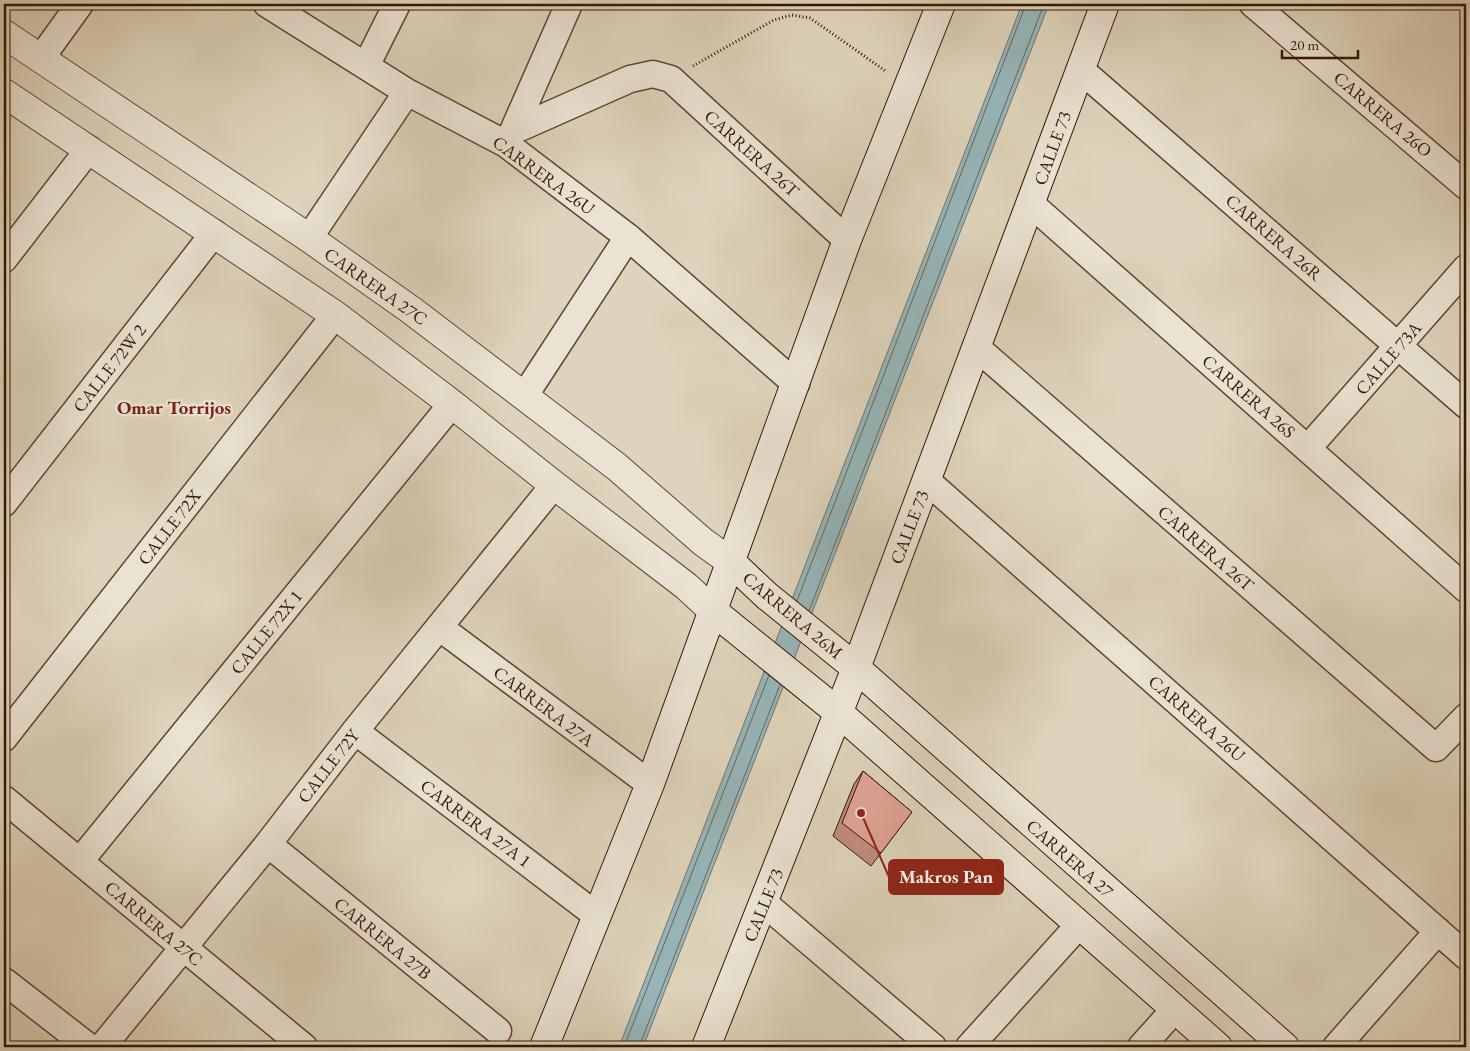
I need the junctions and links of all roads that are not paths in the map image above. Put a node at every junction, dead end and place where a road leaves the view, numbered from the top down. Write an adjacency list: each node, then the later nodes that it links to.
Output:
1 (80, 4): 9 (street)
2 (267, 4): 10 (street, CARRERA 26U)
3 (397, 4): 10 (street)
4 (569, 4): 14 (street)
5 (940, 4): 21 (main road)
6 (1105, 4): 11 (main road, CALLE 73)
7 (1253, 4): 16 (street, CARRERA 26O)
8 (4, 34): 9 (main road, CARRERA 27C)
9 (40, 58): 20 (main road, CARRERA 27C)
10 (366, 66): 12 (street, CARRERA 26U)
11 (1081, 70): 17 (main road, CALLE 73); 25 (street, CARRERA 26R)
12 (407, 92): 14 (street, CARRERA 26U); 20 (street)
13 (4, 93): 15 (main road)
14 (510, 137): 19 (street, CARRERA 26U); 21 (street, CARRERA 26T)
15 (89, 149): 18 (main road); 22 (street)
16 (1466, 186)
17 (1031, 204): 26 (main road, CALLE 73); 31 (street, CARRERA 26S)
18 (214, 233): 24 (main road); 34 (street, CALLE 72W 2)
19 (628, 237): 27 (street, CARRERA 26U); 28 (street)
20 (309, 238): 28 (main road, CARRERA 27C)
21 (847, 240): 27 (main road)
22 (4, 259)
23 (1466, 268): 25 (street, CALLE 73A)
24 (335, 315): 29 (main road); 43 (street, CALLE 72X)
25 (1399, 346): 30 (street, CARRERA 26R); 31 (street, CALLE 73A)
26 (976, 347): 32 (main road, CALLE 73); 41 (street, CARRERA 26T)
27 (796, 384): 35 (main road)
28 (525, 395): 35 (main road, CARRERA 27C)
29 (452, 404): 33 (main road); 47 (street, CALLE 72X 1)
30 (1466, 405)
31 (1308, 448): 36 (street, CARRERA 26S)
32 (927, 481): 39 (main road, CALLE 73); 51 (street, CARRERA 26U)
33 (554, 485): 37 (main road); 38 (street, CALLE 72Y)
34 (4, 503)
35 (731, 562): 37 (main road); 39 (main road, CARRERA 26M)
36 (1466, 590)
37 (713, 611): 40 (main road); 44 (main road)
38 (439, 627): 42 (street, CALLE 72Y); 44 (street, CARRERA 27A)
39 (856, 668): 40 (main road, CALLE 73); 66 (main road, CARRERA 27)
40 (838, 712): 48 (main road, CALLE 73); 50 (main road)
41 (1466, 716)
42 (355, 731): 46 (street, CALLE 72Y); 49 (street, CARRERA 27A 1)
43 (4, 738)
44 (650, 784): 49 (main road)
45 (4, 799): 47 (street, CARRERA 27C)
46 (268, 844): 52 (street, CALLE 72Y); 56 (street, CARRERA 27B)
47 (80, 860): 52 (street, CARRERA 27C)
48 (764, 902): 57 (main road, CALLE 73); 62 (street)
49 (596, 915): 61 (main road)
50 (1079, 925): 55 (main road); 63 (street)
51 (1438, 931): 53 (street, CARRERA 26U); 67 (street)
52 (182, 948): 59 (street, CALLE 72Y); 60 (street, CARRERA 27C)
53 (1466, 956)
54 (4, 981): 58 (street)
55 (1175, 1009): 64 (street); 65 (main road)
56 (498, 1031)
57 (708, 1046)
58 (88, 1047)
59 (102, 1047)
60 (304, 1047)
61 (544, 1047)
62 (933, 1047)
63 (969, 1047)
64 (1141, 1047)
65 (1218, 1047)
66 (1285, 1047)
67 (1336, 1047)

